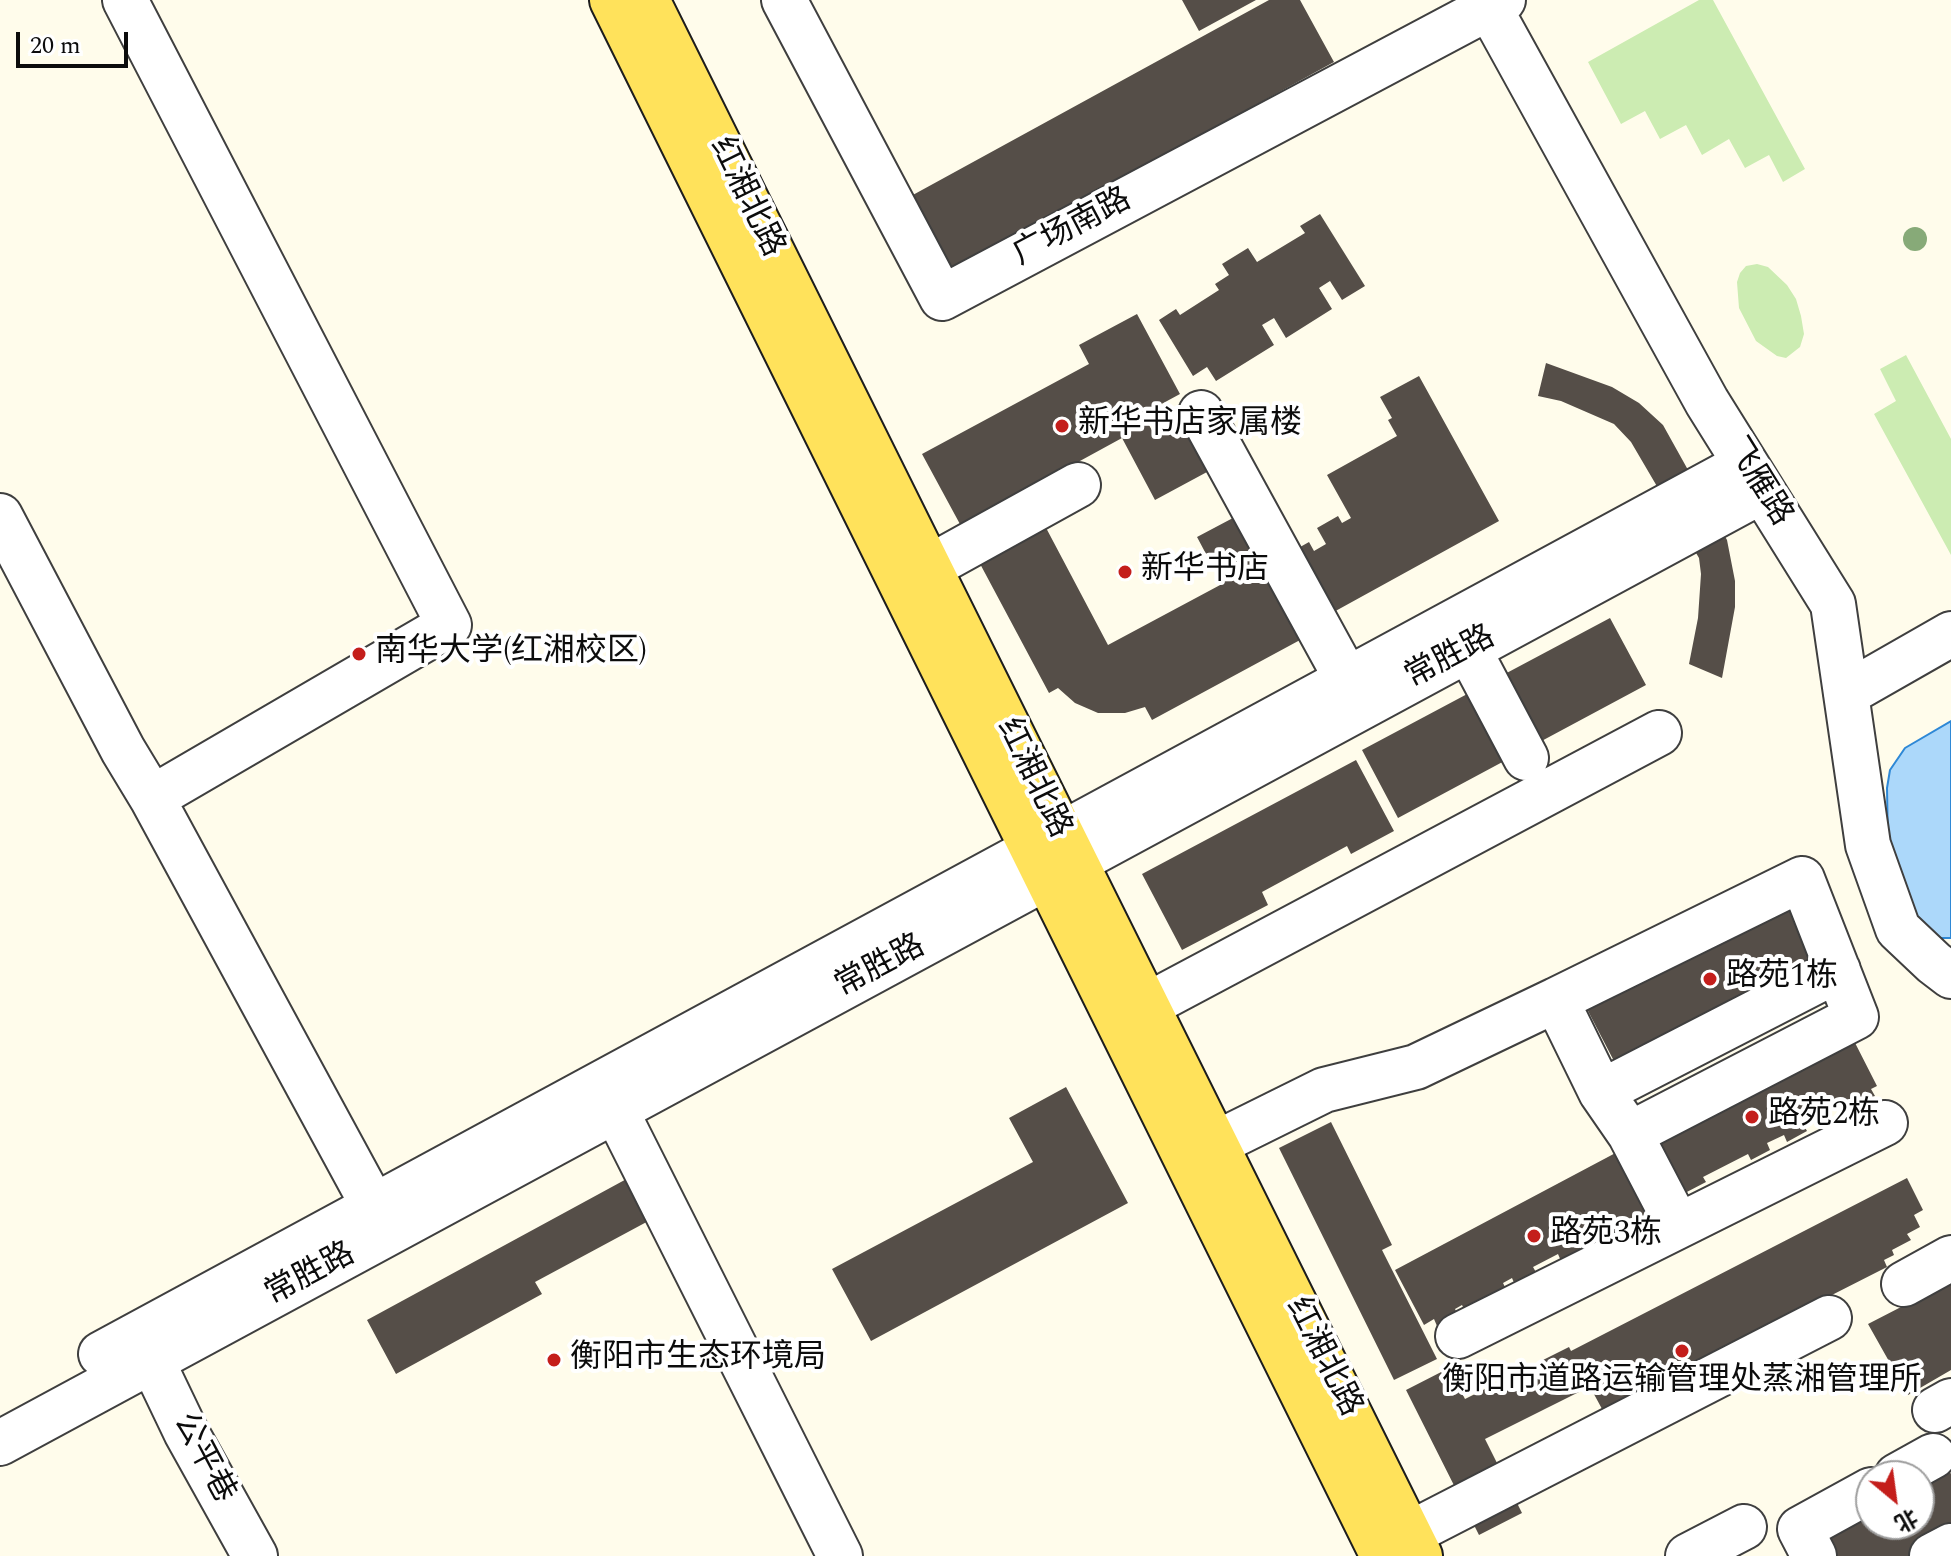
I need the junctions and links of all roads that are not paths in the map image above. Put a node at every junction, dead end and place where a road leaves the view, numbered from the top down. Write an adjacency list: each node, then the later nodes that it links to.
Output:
1 (125, 0): 17 (street)
2 (612, 0): 18 (main road, 红湘北路)
3 (647, 0): 10 (main road, 红湘北路)
4 (784, 0): 5 (street, 广场南路)
5 (1496, 4): 7 (street, 飞雁路)
6 (1201, 413): 13 (street)
7 (1754, 478): 12 (street, 常胜路); 14 (street, 飞雁路)
8 (1078, 485): 10 (street)
9 (3, 527): 17 (street)
10 (928, 568): 18 (main road, 红湘北路)
11 (1951, 634): 14 (street)
12 (1461, 636): 13 (street, 常胜路); 16 (street)
13 (1355, 693): 18 (street, 常胜路)
14 (1846, 694): 20 (street, 飞雁路)
15 (1659, 733): 22 (street)
16 (1526, 758)
17 (152, 798): 28 (street)
18 (1053, 857): 22 (main road, 红湘北路); 24 (street, 常胜路); 28 (street, 常胜路); 41 (main road, 红湘北路)
19 (1838, 970): 21 (street); 23 (street); 26 (street)
20 (1951, 976)
21 (1556, 1000): 23 (street); 27 (street)
22 (1146, 1006): 27 (main road, 红湘北路)
23 (1601, 1092): 26 (street)
24 (616, 1111): 34 (street, 常胜路); 43 (street)
25 (1885, 1123): 29 (street)
26 (1630, 1134): 29 (street)
27 (1215, 1144): 41 (main road, 红湘北路)
28 (374, 1207): 35 (street, 常胜路)
29 (1678, 1226): 33 (street)
30 (1951, 1258): 31 (street)
31 (1904, 1284)
32 (1829, 1318): 41 (street)
33 (1458, 1336)
34 (152, 1361): 36 (street, 常胜路); 42 (street, 公平巷)
35 (0, 1408)
36 (0, 1443)
37 (1855, 1503): 39 (street)
38 (1744, 1527): 44 (street)
39 (1807, 1543)
40 (1951, 1546): 45 (street)
41 (1404, 1549)
42 (255, 1556)
43 (840, 1556)
44 (1688, 1556)
45 (1932, 1556)

